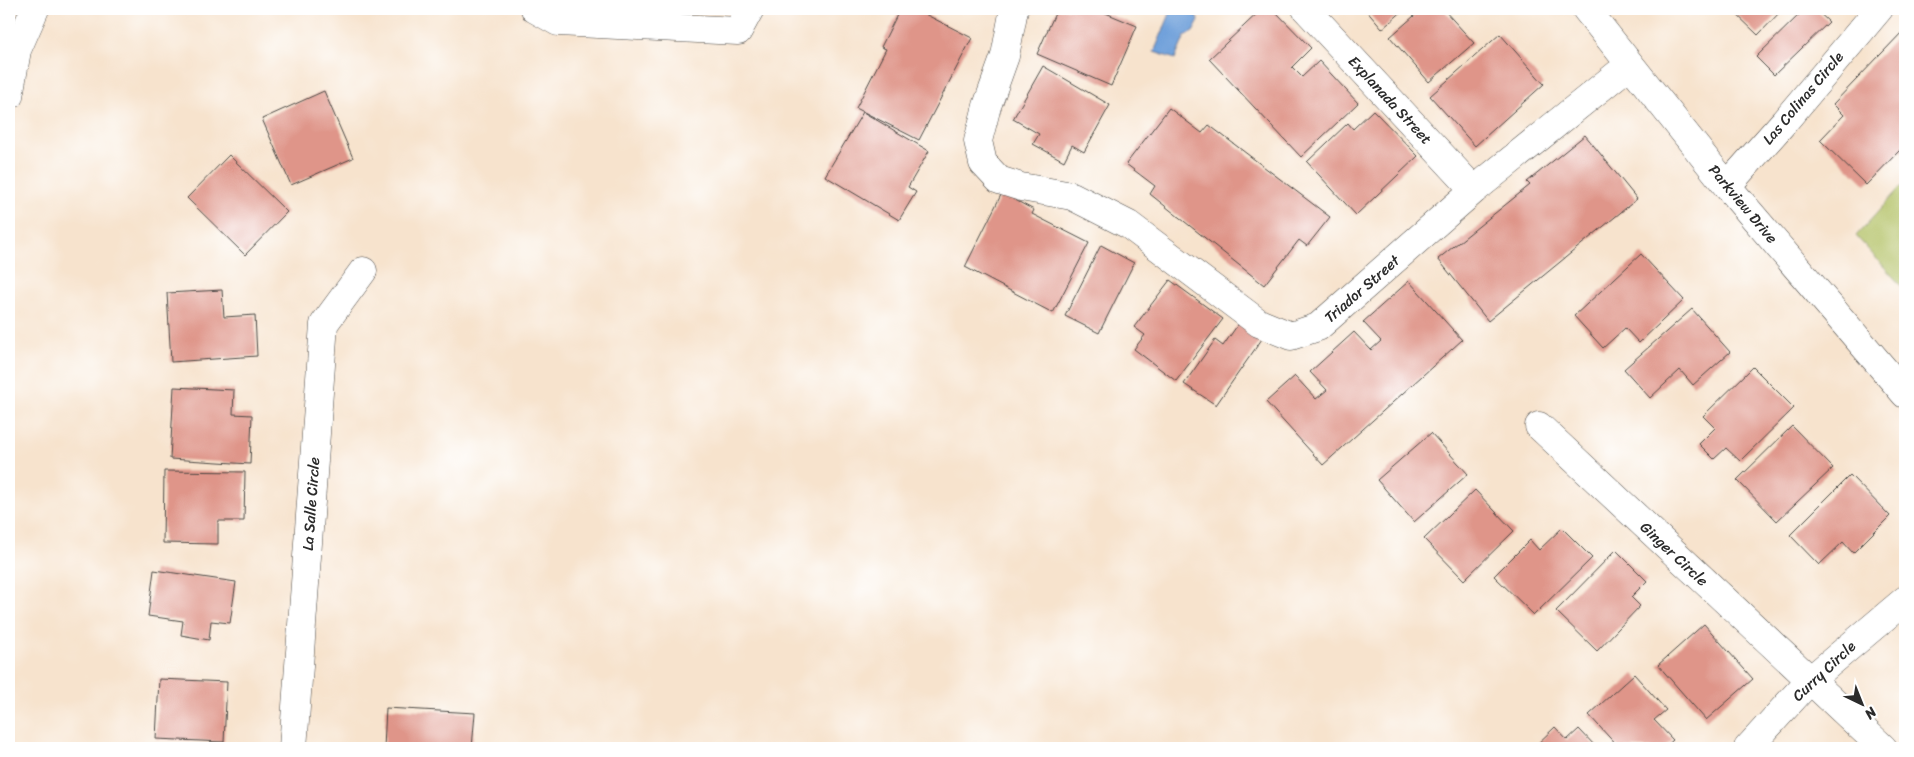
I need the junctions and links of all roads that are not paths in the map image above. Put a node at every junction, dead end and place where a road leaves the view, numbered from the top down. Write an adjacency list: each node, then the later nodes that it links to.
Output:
1 (35, 9): 10 (street)
2 (535, 9): 9 (street)
3 (662, 9): 9 (street)
4 (750, 9): 9 (street)
5 (1014, 9): 14 (street, Triador Street)
6 (1306, 9): 14 (street, Explanada Street)
7 (1586, 9): 11 (street, Parkview Drive)
8 (1876, 10): 13 (street, Las Colinas Circle)
9 (682, 28)
10 (13, 49): 12 (street)
11 (1629, 65): 13 (street, Parkview Drive); 14 (street, Triador Street)
12 (9, 96)
13 (1727, 186): 16 (street, Parkview Drive)
14 (1474, 190)
15 (363, 271): 20 (street, La Salle Circle)
16 (1905, 394)
17 (1539, 426): 19 (street, Ginger Circle)
18 (1905, 600): 19 (street, Curry Circle)
19 (1809, 681): 21 (street, Curry Circle); 22 (street, Ginger Circle)
20 (293, 748)
21 (1748, 748)
22 (1883, 748)

